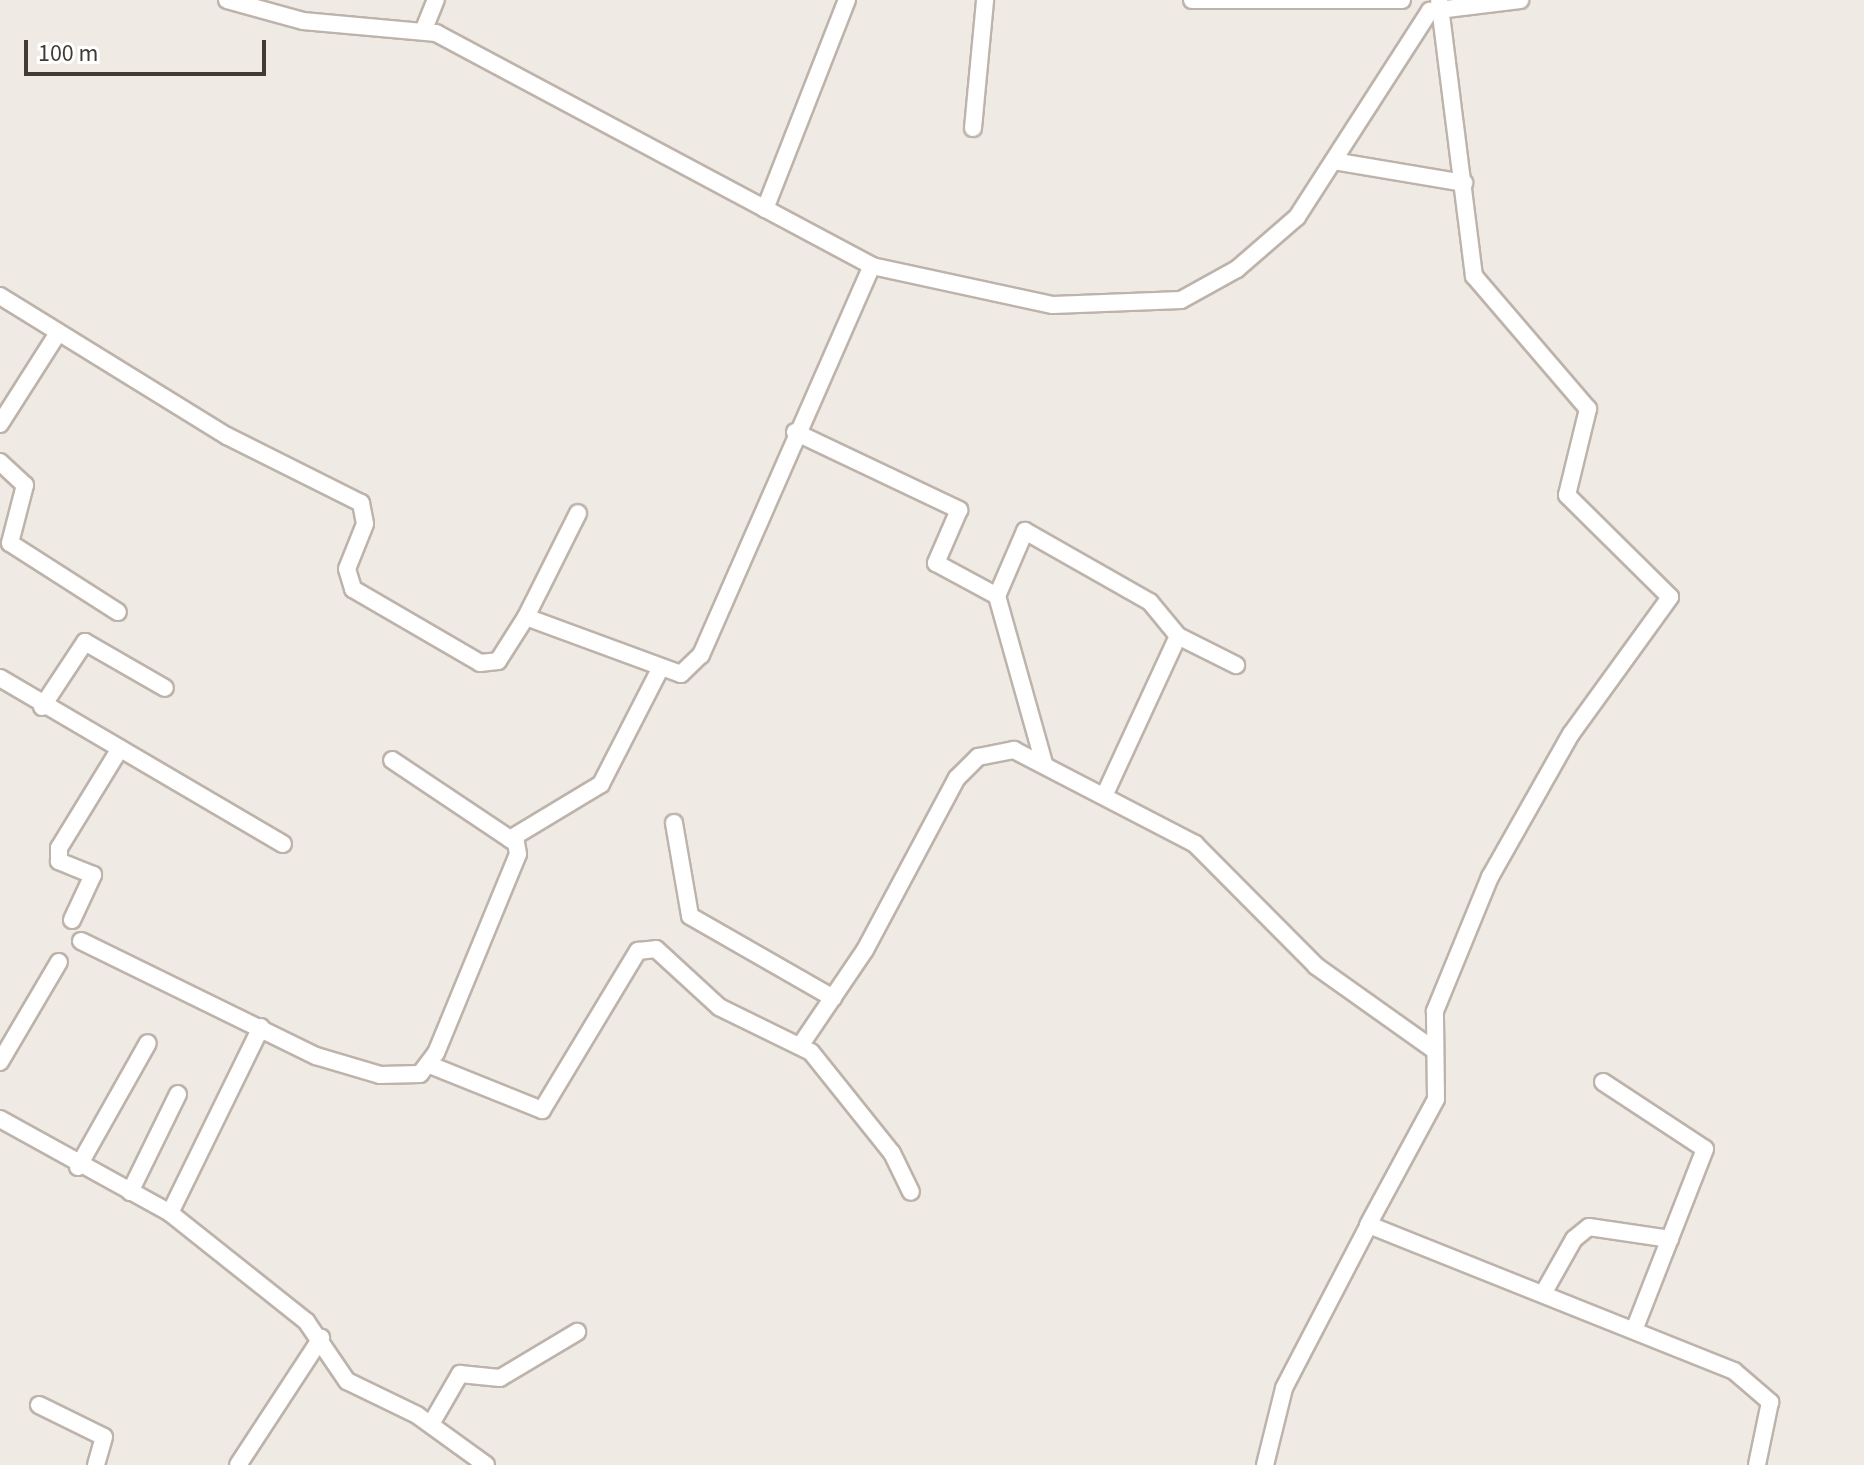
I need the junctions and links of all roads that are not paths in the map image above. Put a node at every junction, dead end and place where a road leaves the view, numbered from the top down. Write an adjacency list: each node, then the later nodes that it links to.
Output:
1 (227, 0): 9 (street)
2 (436, 0): 9 (street)
3 (847, 0): 13 (street)
4 (985, 0): 10 (street)
5 (1192, 0): 6 (street)
6 (1402, 0)
7 (1520, 0): 8 (street)
8 (1440, 3): 11 (street); 12 (street)
9 (424, 29): 13 (street)
10 (973, 128)
11 (1339, 162): 12 (street); 14 (street)
12 (1464, 183): 44 (street)
13 (765, 209): 14 (street)
14 (872, 266): 18 (street)
15 (0, 296): 16 (street)
16 (58, 333): 17 (street); 23 (street)
17 (0, 424)
18 (795, 432): 21 (street); 26 (street)
19 (0, 462): 22 (street)
20 (578, 513): 23 (street)
21 (997, 596): 24 (street); 32 (street)
22 (118, 612)
23 (526, 617): 26 (street)
24 (1178, 636): 25 (street); 33 (street)
25 (1236, 665)
26 (659, 671): 35 (street)
27 (0, 678): 29 (street)
28 (165, 688): 29 (street)
29 (42, 707): 30 (street)
30 (119, 750): 36 (street); 37 (street)
31 (392, 760): 35 (street)
32 (1044, 763): 33 (street); 40 (street)
33 (1105, 794): 44 (street)
34 (674, 823): 40 (street)
35 (510, 839): 46 (street)
36 (283, 844)
37 (72, 920)
38 (81, 941): 41 (street)
39 (59, 962): 45 (street)
40 (833, 998): 43 (street)
41 (261, 1027): 46 (street); 53 (street)
42 (148, 1043): 50 (street)
43 (802, 1043): 46 (street); 52 (street)
44 (1434, 1050): 54 (street)
45 (0, 1062)
46 (430, 1065)
47 (1603, 1082): 55 (street)
48 (178, 1094): 51 (street)
49 (0, 1119): 50 (street)
50 (78, 1167): 51 (street)
51 (130, 1192): 53 (street)
52 (911, 1192)
53 (170, 1213): 59 (street)
54 (1368, 1225): 56 (street); 65 (street)
55 (1670, 1239): 56 (street); 57 (street)
56 (1544, 1292): 57 (street)
57 (1635, 1328): 66 (street)
58 (577, 1332): 61 (street)
59 (321, 1338): 61 (street); 63 (street)
60 (39, 1405): 62 (street)
61 (431, 1424): 64 (street)
62 (96, 1465)
63 (238, 1465)
64 (486, 1465)
65 (1265, 1465)
66 (1757, 1465)

